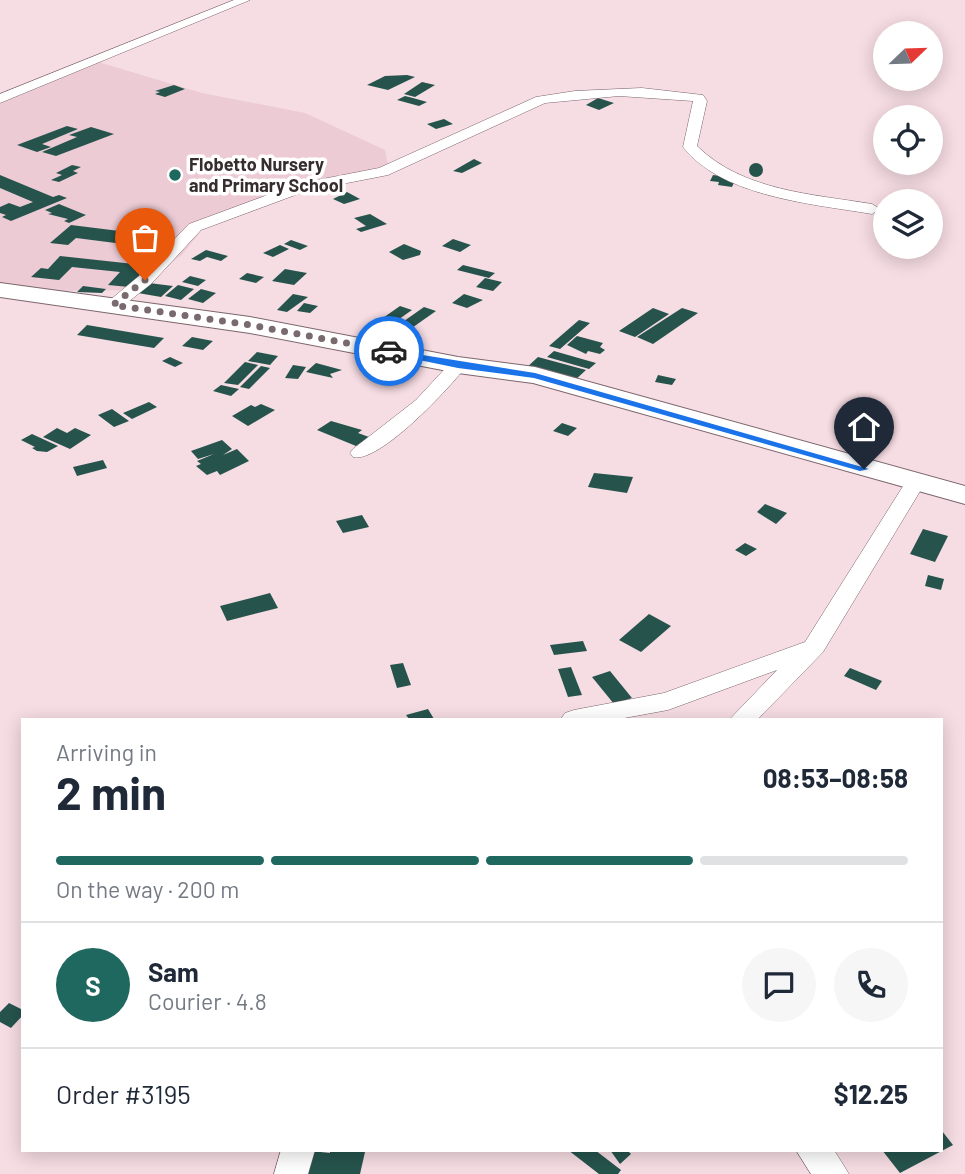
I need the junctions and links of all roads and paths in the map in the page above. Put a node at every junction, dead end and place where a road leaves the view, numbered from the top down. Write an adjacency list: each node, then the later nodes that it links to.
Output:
1 (244, 0): 2 (street)
2 (217, 5): 3 (street)
3 (0, 99)
4 (872, 209): 6 (street)
5 (0, 290): 6 (main road)
6 (113, 305): 7 (main road)
7 (458, 365): 8 (street); 9 (main road)
8 (360, 453)
9 (915, 483): 10 (main road); 11 (street)
10 (965, 495)
11 (815, 646): 12 (street); 13 (street)
12 (579, 718)
13 (744, 718)
14 (297, 1152): 16 (street)
15 (815, 1152): 17 (street)
16 (291, 1174)
17 (832, 1174)

